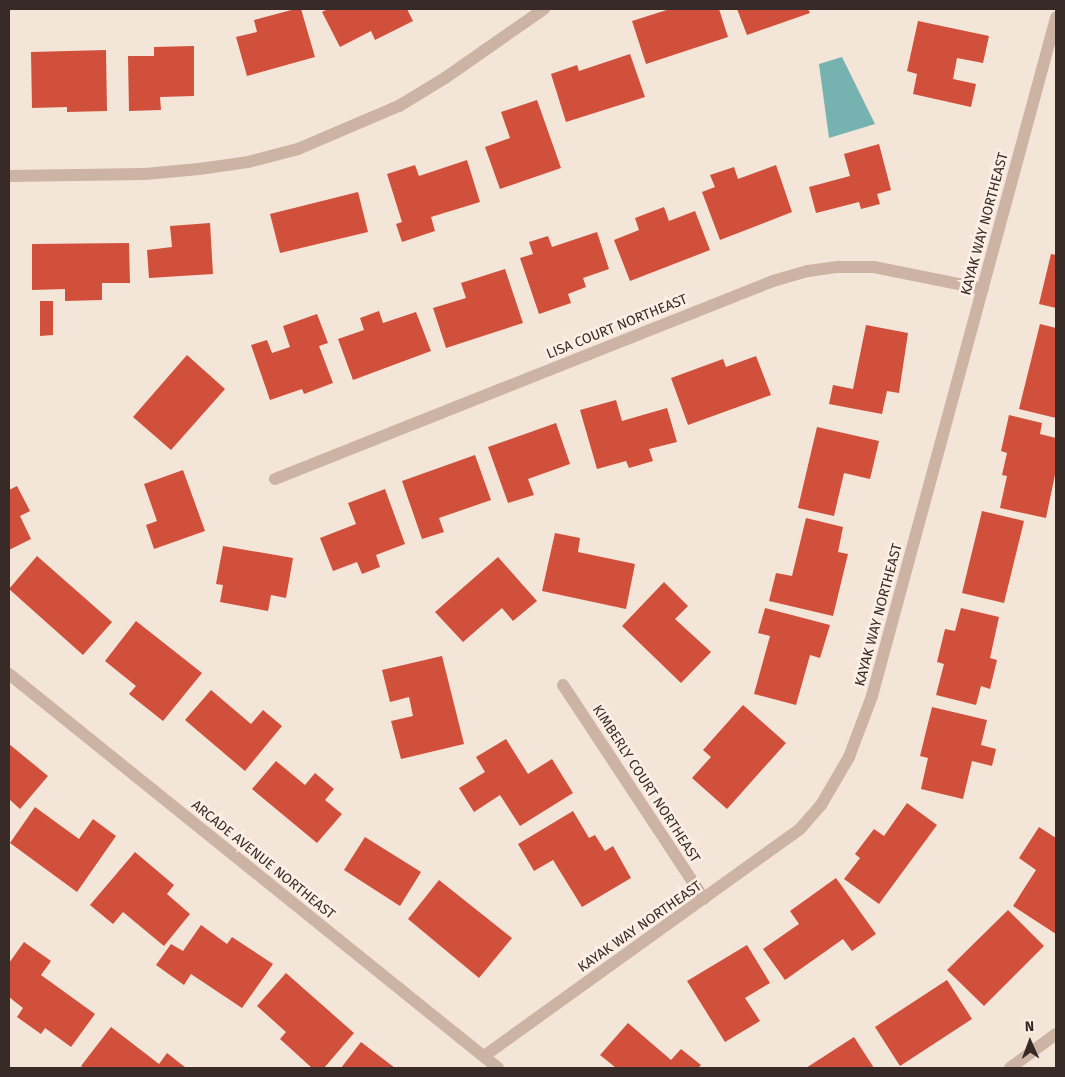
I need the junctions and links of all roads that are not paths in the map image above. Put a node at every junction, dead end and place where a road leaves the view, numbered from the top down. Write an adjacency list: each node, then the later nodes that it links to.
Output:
1 (544, 9): 3 (street)
2 (1056, 18): 4 (street, KAYAK WAY NORTHEAST)
3 (9, 176)
4 (982, 289): 5 (street, LISA COURT NORTHEAST); 8 (street, KAYAK WAY NORTHEAST)
5 (274, 479)
6 (9, 674): 10 (street, ARCADE AVENUE NORTHEAST)
7 (563, 685): 8 (street, KIMBERLY COURT NORTHEAST)
8 (704, 899): 10 (street, KAYAK WAY NORTHEAST)
9 (1056, 1034): 12 (street)
10 (484, 1056): 11 (street, ARCADE AVENUE NORTHEAST)
11 (498, 1068)
12 (1010, 1068)

